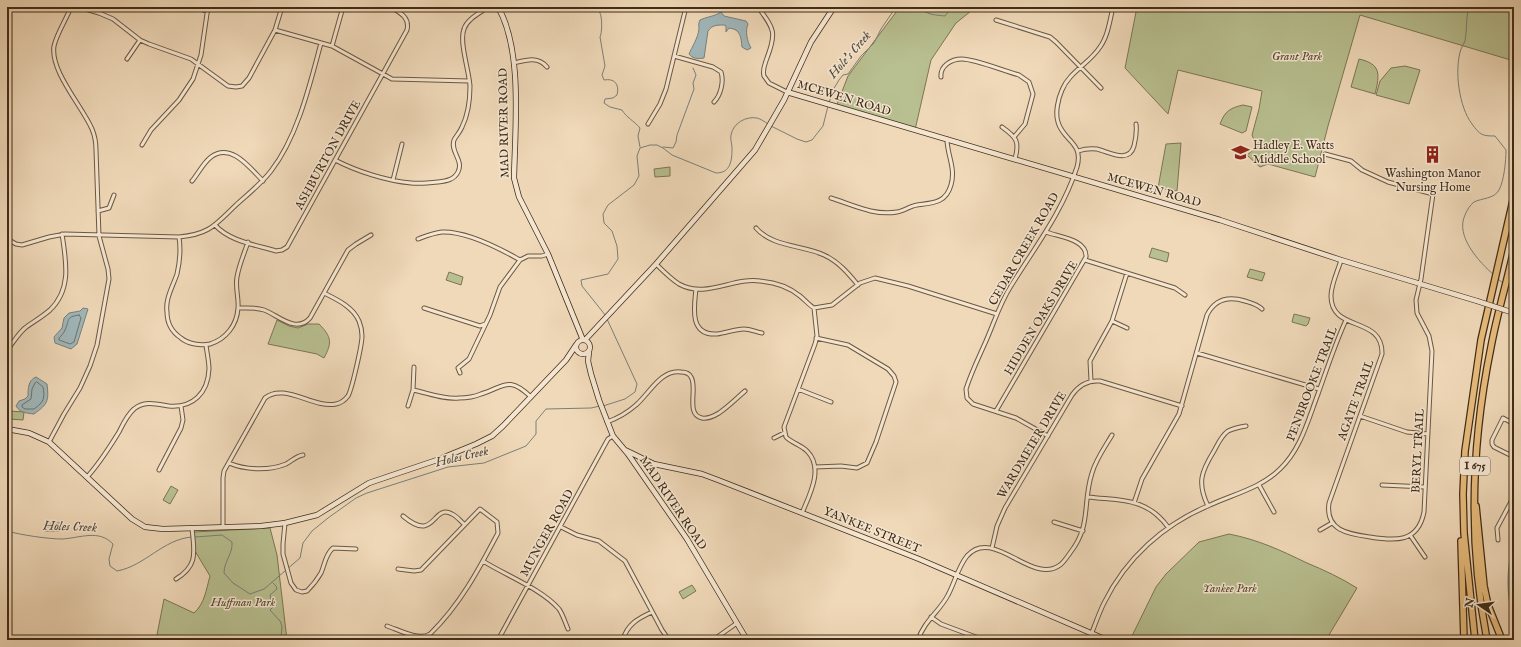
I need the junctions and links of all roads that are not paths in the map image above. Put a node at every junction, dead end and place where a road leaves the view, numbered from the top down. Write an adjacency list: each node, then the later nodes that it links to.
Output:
1 (71, 7): 51 (street)
2 (78, 7): 16 (street)
3 (193, 7): 13 (street)
4 (282, 7): 15 (street)
5 (343, 7): 18 (street)
6 (391, 7): 25 (street, ASHBURTON DRIVE)
7 (488, 7): 27 (street)
8 (498, 7): 21 (street, MAD RIVER ROAD)
9 (686, 7): 19 (street)
10 (758, 7): 31 (street)
11 (834, 7): 31 (street)
12 (1113, 7): 23 (street)
13 (207, 9): 22 (street)
14 (996, 20): 23 (street)
15 (275, 30): 17 (street); 28 (street)
16 (140, 40): 20 (street); 22 (street)
17 (320, 43): 18 (street); 47 (street)
18 (332, 46): 25 (street)
19 (674, 56): 32 (street); 33 (street)
20 (127, 59)
21 (514, 63): 24 (street); 65 (street, MAD RIVER ROAD)
22 (198, 65): 28 (street); 39 (street)
23 (1081, 67): 29 (street); 40 (street)
24 (547, 68)
25 (383, 74): 27 (street); 43 (street, ASHBURTON DRIVE)
26 (941, 77): 36 (street)
27 (469, 81): 45 (street)
28 (242, 86): 30 (street)
29 (1101, 88)
30 (243, 90)
31 (788, 92): 37 (street, MCEWEN ROAD); 69 (street)
32 (714, 102)
33 (648, 124)
34 (1136, 124): 40 (street)
35 (1002, 127): 36 (street)
36 (1014, 137): 42 (street)
37 (947, 139): 42 (street, MCEWEN ROAD); 50 (street)
38 (402, 144): 45 (street)
39 (142, 145)
40 (1078, 151): 44 (street, CEDAR CREEK ROAD)
41 (1325, 154): 71 (street, BERYL TRAIL)
42 (1015, 159): 44 (street, MCEWEN ROAD)
43 (335, 160): 45 (street); 63 (street, ASHBURTON DRIVE)
44 (1073, 177): 55 (street, CEDAR CREEK ROAD); 68 (street, MCEWEN ROAD)
45 (393, 180)
46 (192, 181): 47 (street)
47 (263, 181): 52 (street)
48 (114, 195): 51 (street)
49 (1514, 196): 142 (highway, I 675)
50 (831, 198)
51 (98, 211): 59 (street)
52 (215, 225): 60 (street); 63 (street, ASHBURTON DRIVE)
53 (756, 228): 72 (street)
54 (85, 229): 57 (street)
55 (1046, 232): 67 (street, HIDDEN OAKS DRIVE); 81 (street, CEDAR CREEK ROAD)
56 (62, 234): 57 (street); 61 (street); 94 (street)
57 (85, 234): 59 (street)
58 (371, 235): 74 (street)
59 (100, 236): 60 (street); 124 (street)
60 (179, 238): 92 (street)
61 (7, 239)
62 (418, 239): 66 (street)
63 (248, 242): 76 (street)
64 (1514, 249): 134 (highway, I 675)
65 (548, 254): 66 (street); 85 (street, MAD RIVER ROAD)
66 (520, 260): 84 (street)
67 (1085, 260): 70 (street); 112 (street, HIDDEN OAKS DRIVE)
68 (1341, 260): 71 (street, MCEWEN ROAD); 82 (street, AGATE TRAIL)
69 (656, 264): 73 (street); 86 (street)
70 (1127, 273): 75 (street); 83 (street)
71 (1420, 284): 80 (street, MCEWEN ROAD, bridge); 119 (street, BERYL TRAIL)
72 (858, 285): 78 (street); 81 (street)
73 (696, 290): 78 (street); 88 (street)
74 (324, 293): 76 (street); 128 (street)
75 (1185, 295)
76 (238, 308): 92 (street)
77 (424, 308): 84 (street)
78 (814, 308): 89 (street)
79 (1262, 309): 96 (street)
80 (1513, 312)
81 (997, 314): 112 (street, CEDAR CREEK ROAD)
82 (1346, 320): 104 (street, PENBROOKE TRAIL); 113 (street, AGATE TRAIL)
83 (1112, 321): 87 (street); 102 (street)
84 (485, 324): 100 (street)
85 (576, 324): 90 (street, MAD RIVER ROAD); 91 (street, MAD RIVER ROAD)
86 (598, 326): 90 (street); 93 (street)
87 (1127, 328)
88 (762, 334)
89 (816, 338): 103 (street); 129 (street)
90 (584, 340): 91 (street); 93 (street)
91 (577, 344): 97 (street); 98 (street)
92 (206, 345): 109 (street)
93 (590, 345): 95 (street)
94 (7, 350)
95 (589, 352): 97 (street); 101 (street, MAD RIVER ROAD)
96 (1197, 353): 104 (street); 111 (street)
97 (580, 354): 98 (street); 101 (street, MAD RIVER ROAD)
98 (566, 360): 107 (street)
99 (414, 367): 105 (street)
100 (460, 373)
101 (591, 374): 114 (street, MAD RIVER ROAD)
102 (1091, 381): 111 (street); 122 (street, WARDMEIER DRIVE)
103 (798, 389): 108 (street); 118 (street)
104 (1320, 389): 132 (street, PENBROOKE TRAIL)
105 (413, 390): 107 (street); 110 (street)
106 (745, 392): 114 (street)
107 (531, 396): 146 (street)
108 (831, 402)
109 (181, 406): 130 (street); 131 (street)
110 (408, 406)
111 (1182, 406): 138 (street)
112 (996, 411): 122 (street, CEDAR CREEK ROAD)
113 (1360, 416): 119 (street); 145 (street, AGATE TRAIL)
114 (607, 422): 121 (street, MAD RIVER ROAD)
115 (1514, 424): 127 (street)
116 (1246, 426): 139 (street)
117 (7, 429): 124 (street)
118 (784, 433): 123 (street); 129 (street)
119 (1428, 434): 135 (street, BERYL TRAIL)
120 (1112, 435): 137 (street)
121 (614, 436): 125 (street, MAD RIVER ROAD); 149 (street, MUNGER ROAD)
122 (1048, 436): 156 (street, WARDMEIER DRIVE)
123 (774, 438)
124 (49, 442): 131 (street)
125 (626, 450): 141 (street, YANKEE STREET); 166 (street, MAD RIVER ROAD)
126 (303, 455): 128 (street)
127 (1514, 457)
128 (229, 463): 148 (street)
129 (816, 467): 141 (street)
130 (159, 470)
131 (87, 477): 151 (street)
132 (1259, 485): 139 (street, PENBROOKE TRAIL); 140 (street)
133 (1382, 485): 135 (street)
134 (1474, 486): 181 (highway, I 675); 182 (highway)
135 (1425, 487): 154 (street, BERYL TRAIL)
136 (1514, 496): 155 (street)
137 (1088, 497): 138 (street); 153 (street)
138 (1134, 502): 150 (street)
139 (1208, 506): 150 (street, PENBROOKE TRAIL)
140 (1274, 512)
141 (802, 513): 161 (street, YANKEE STREET)
142 (1463, 513): 179 (highway); 180 (highway, I 675)
143 (403, 516): 147 (street)
144 (1054, 522): 153 (street)
145 (1332, 522): 152 (street); 154 (street)
146 (285, 524): 148 (street); 157 (street)
147 (464, 524): 159 (street); 160 (street)
148 (223, 527): 151 (street)
149 (561, 527): 163 (street, MUNGER ROAD); 164 (street)
150 (1168, 527): 169 (street, PENBROOKE TRAIL)
151 (192, 528): 162 (street)
152 (1320, 530)
153 (1083, 531): 156 (street)
154 (1410, 535): 158 (street)
155 (1498, 540)
156 (992, 548): 161 (street)
157 (356, 549)
158 (1425, 557)
159 (483, 561): 163 (street); 167 (street)
160 (398, 568)
161 (957, 575): 165 (street); 169 (street, YANKEE STREET)
162 (176, 579)
163 (528, 586): 168 (street); 170 (street, MUNGER ROAD)
164 (652, 612): 171 (street); 172 (street)
165 (931, 617): 175 (street); 176 (street)
166 (737, 623): 173 (street); 174 (street, MAD RIVER ROAD)
167 (387, 626)
168 (568, 628)
169 (1092, 634): 177 (street, PENBROOKE TRAIL); 178 (street, YANKEE STREET)
170 (499, 640)
171 (624, 640)
172 (669, 640)
173 (713, 640)
174 (747, 640)
175 (918, 640)
176 (984, 640)
177 (1089, 640)
178 (1107, 640)
179 (1464, 640)
180 (1475, 640)
181 (1487, 640)
182 (1502, 640)

